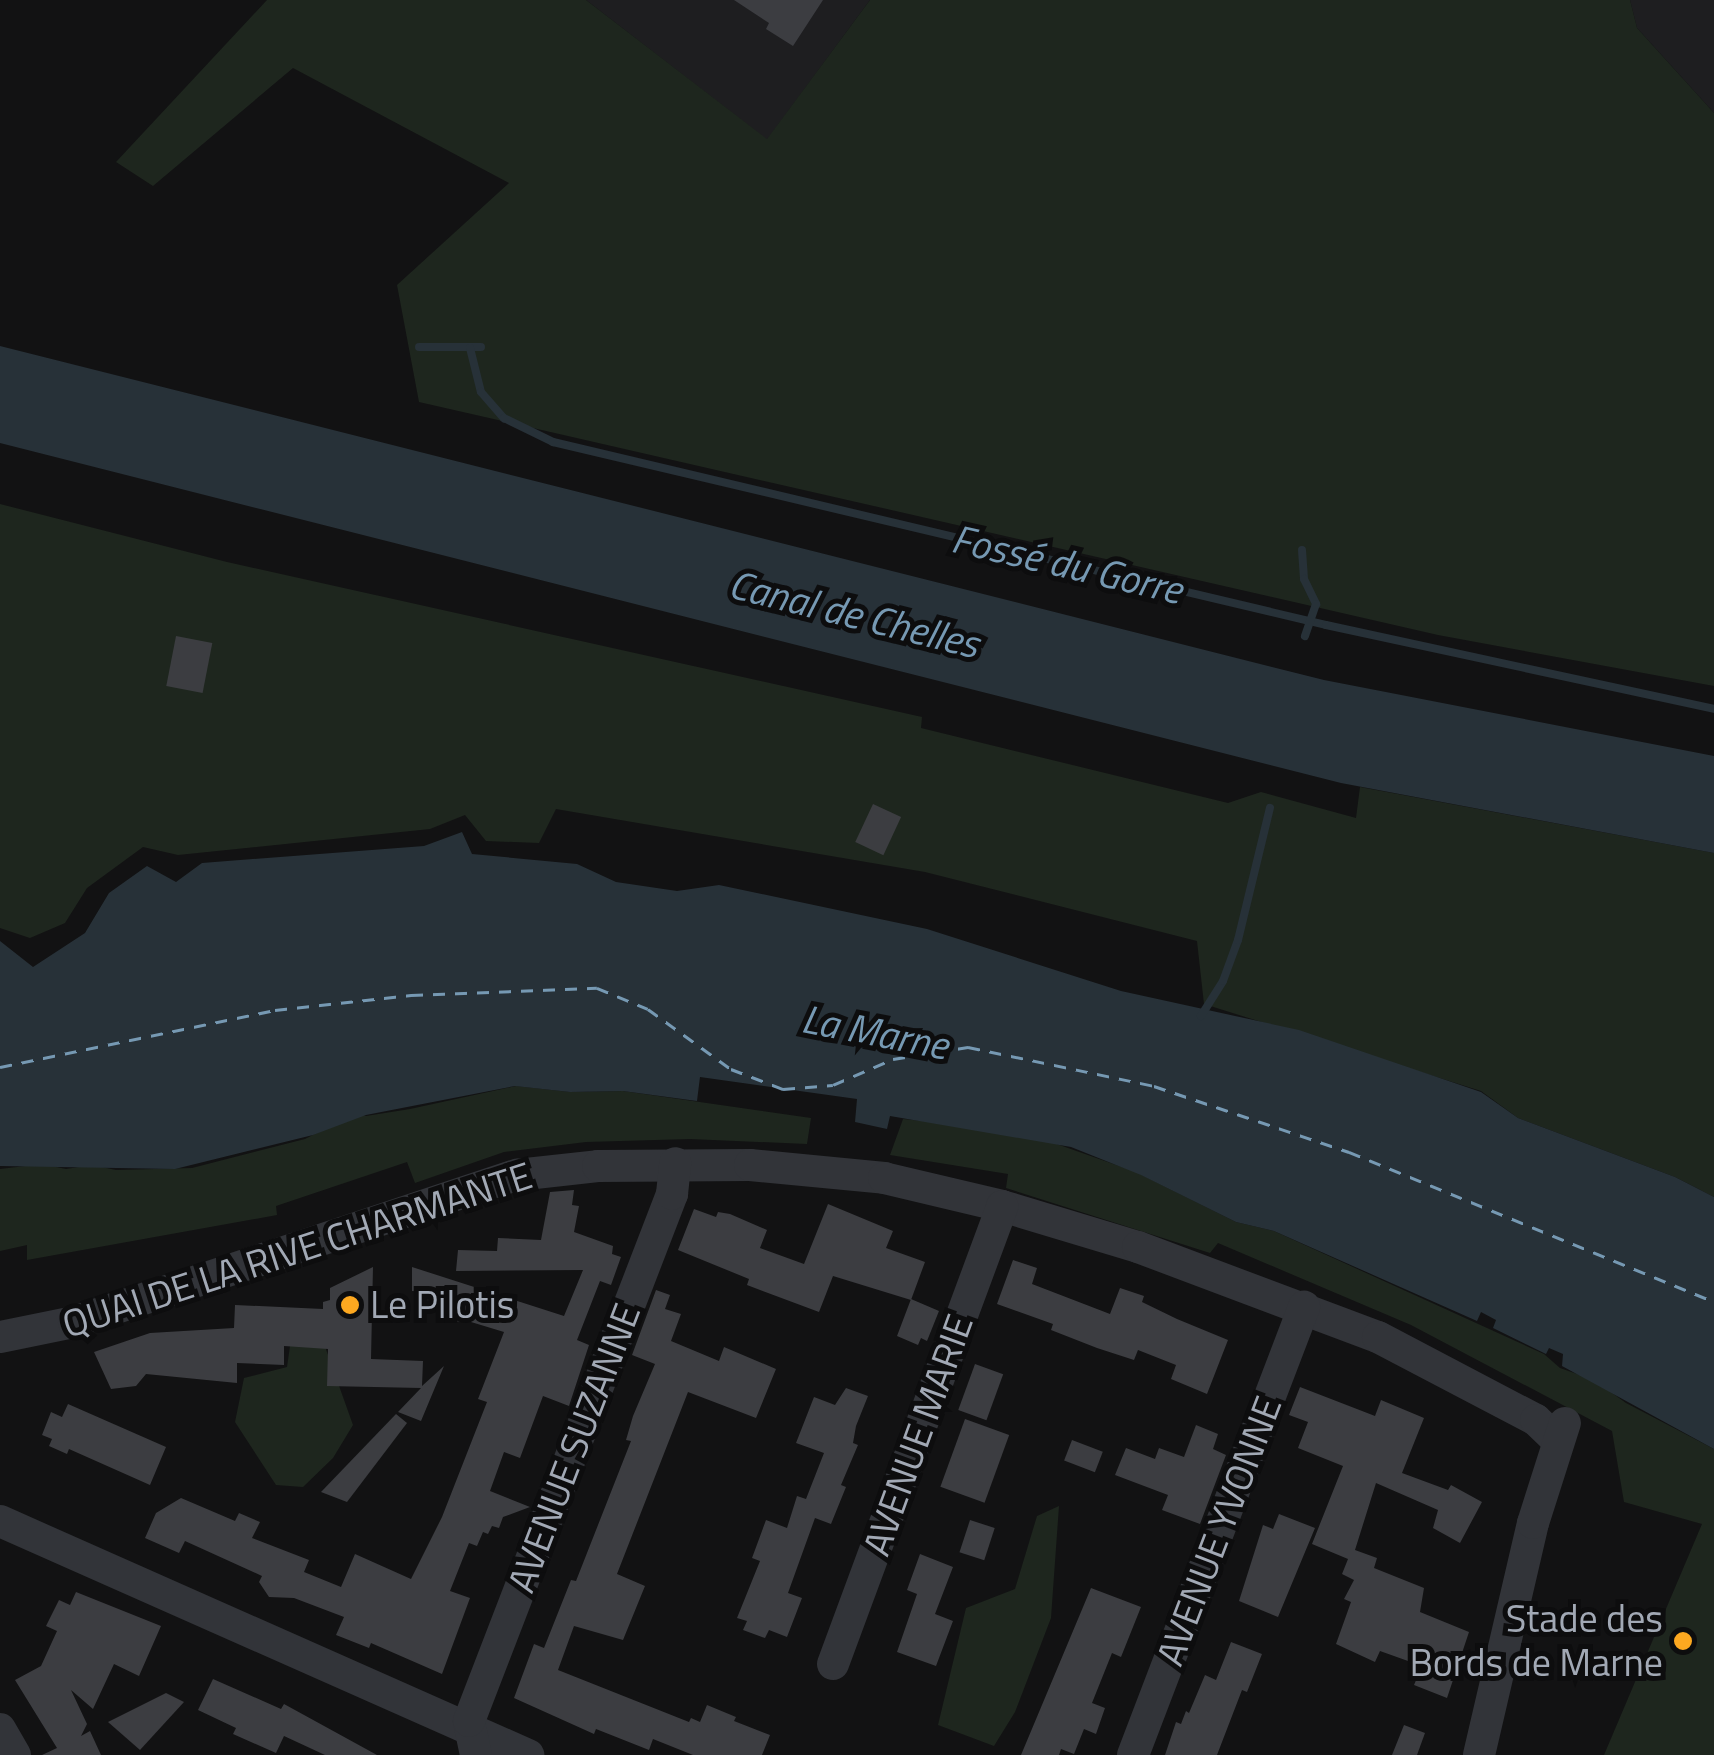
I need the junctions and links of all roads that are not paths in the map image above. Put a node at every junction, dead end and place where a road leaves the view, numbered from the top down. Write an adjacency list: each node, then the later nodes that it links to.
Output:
1 (675, 1163): 2 (street, QUAI DE LA RIVE CHARMANTE); 4 (street, QUAI DE LA RIVE CHARMANTE); 8 (street, AVENUE SUZANNE)
2 (1002, 1206): 3 (street, QUAI DE LA RIVE CHARMANTE); 6 (street, AVENUE MARIE)
3 (1304, 1307): 11 (street, AVENUE YVONNE); 12 (street, QUAI DE LA RIVE CHARMANTE)
4 (0, 1337)
5 (0, 1521): 8 (street)
6 (833, 1664)
7 (0, 1729): 9 (street)
8 (473, 1744): 10 (street)
9 (15, 1755)
10 (528, 1755)
11 (1134, 1755)
12 (1479, 1755)

